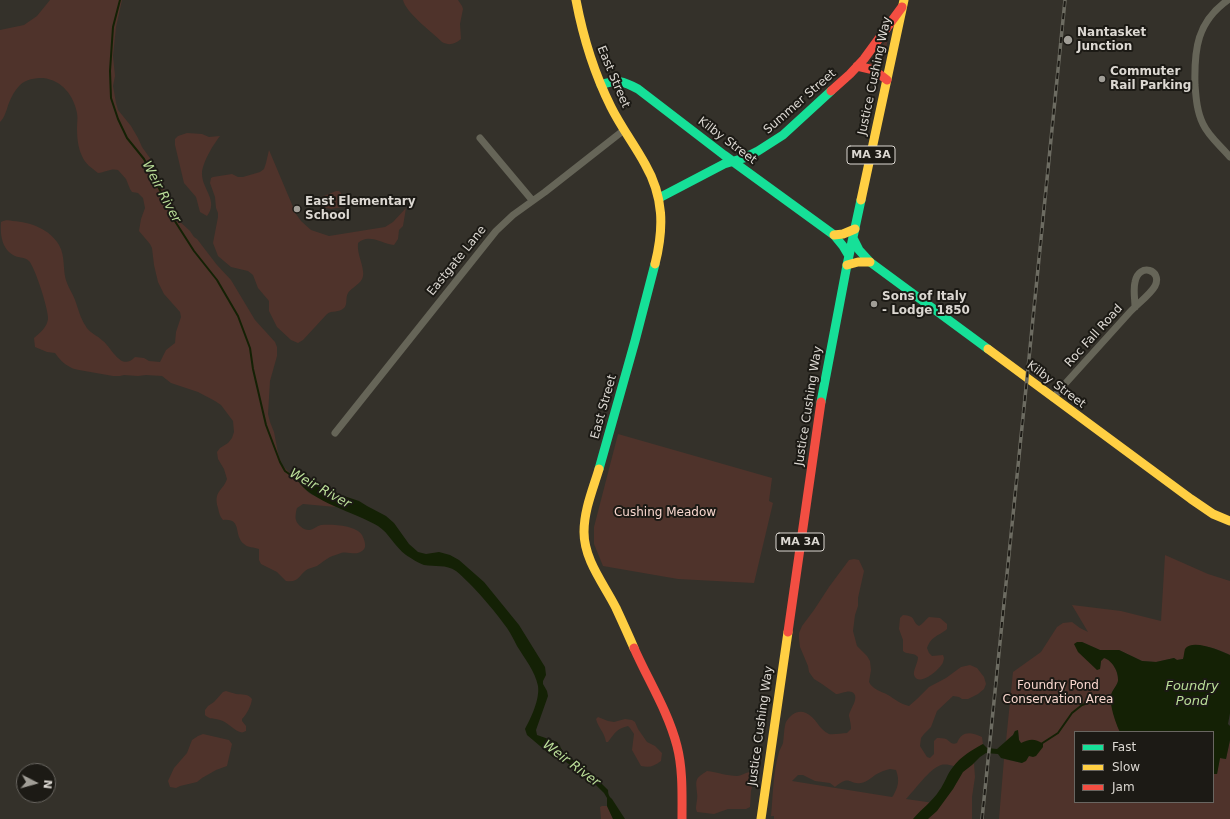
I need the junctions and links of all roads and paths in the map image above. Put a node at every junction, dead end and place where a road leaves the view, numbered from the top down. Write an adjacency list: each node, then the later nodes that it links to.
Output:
1 (576, 0): 6 (main road, East Street)
2 (1228, 0): 9 (street)
3 (905, 2): 4 (main road, Summer Street); 5 (main road, Justice Cushing Way / MA 3A)
4 (857, 66): 5 (main road); 10 (main road, Summer Street)
5 (887, 80): 13 (main road, Justice Cushing Way / MA 3A)
6 (601, 85): 7 (main road, East Street); 10 (main road, Kilby Street)
7 (624, 130): 11 (main road, East Street); 12 (street, Eastgate Lane)
8 (480, 138): 12 (street)
9 (1230, 157)
10 (732, 161): 11 (main road, Summer Street); 14 (main road, Kilby Street)
11 (659, 198): 21 (main road, East Street)
12 (532, 200): 19 (street, Eastgate Lane)
13 (854, 233): 14 (main road); 15 (main road, Justice Cushing Way / MA 3A); 16 (main road, Kilby Street)
14 (834, 235): 15 (main road, Kilby Street)
15 (848, 261): 16 (main road); 22 (main road, Justice Cushing Way / MA 3A)
16 (870, 262): 18 (main road, Kilby Street)
17 (1135, 307): 17 (street, Roc Fall Road); 18 (street, Roc Fall Road)
18 (1053, 398): 20 (main road, Kilby Street)
19 (335, 433)
20 (1230, 521)
21 (682, 819)
22 (761, 819)

